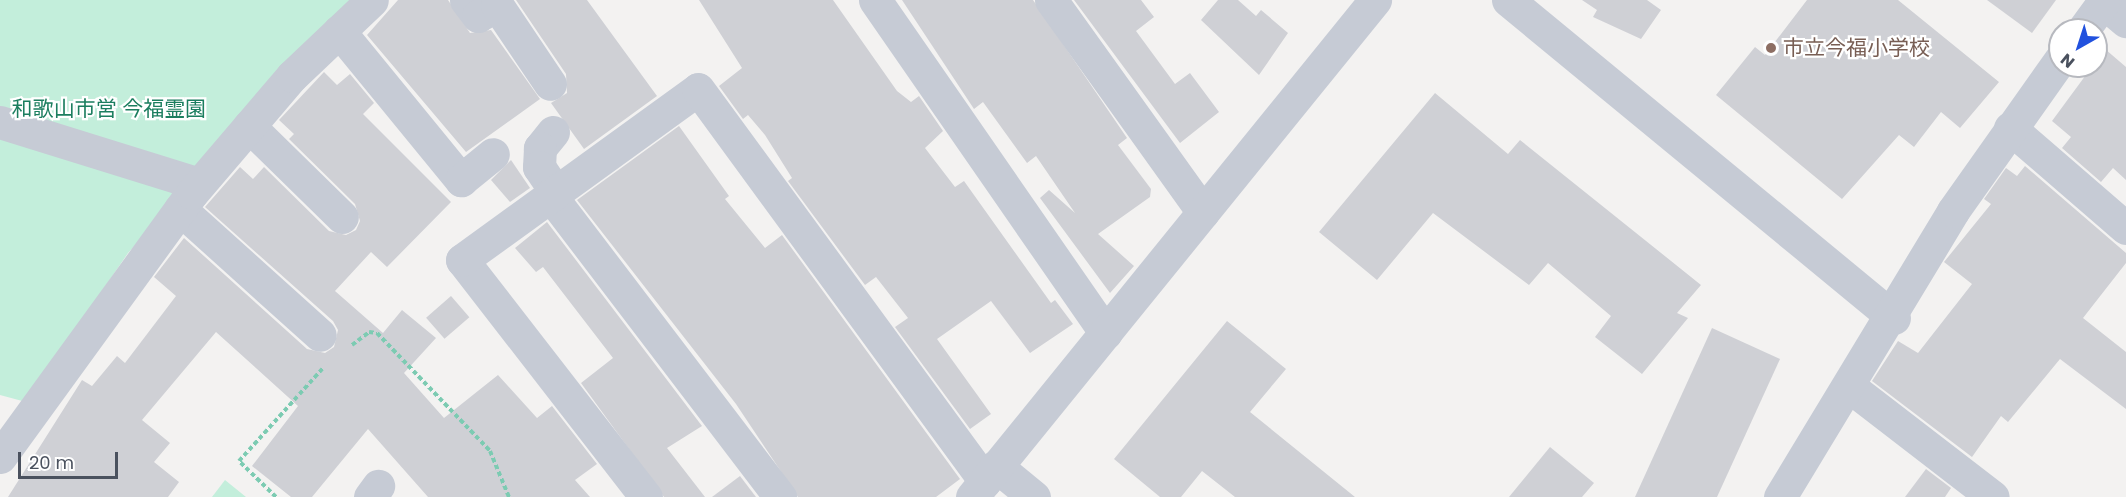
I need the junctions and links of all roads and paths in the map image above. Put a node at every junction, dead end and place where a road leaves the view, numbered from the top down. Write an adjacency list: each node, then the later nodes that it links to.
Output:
1 (372, 0): 9 (street)
2 (466, 0): 11 (street)
3 (875, 0): 23 (street)
4 (1051, 0): 19 (street)
5 (1376, 0): 19 (street)
6 (1509, 0): 22 (street)
7 (2111, 8): 8 (street)
8 (2098, 18)
9 (339, 31): 13 (street); 16 (street)
10 (2048, 76): 14 (street)
11 (550, 84)
12 (0, 122): 18 (street)
13 (249, 126): 18 (street); 20 (street)
14 (2010, 128): 21 (street); 22 (street)
15 (553, 132): 17 (street)
16 (493, 154)
17 (552, 193): 27 (street); 30 (street); 31 (street)
18 (189, 197): 24 (street); 26 (street)
19 (1203, 212): 23 (street)
20 (342, 217)
21 (2126, 228)
22 (1894, 318): 25 (street)
23 (1106, 333): 27 (street)
24 (331, 350): 28 (path); 29 (path)
25 (1850, 387): 33 (street); 34 (street)
26 (0, 457)
27 (984, 481): 32 (street)
28 (276, 497)
29 (509, 497)
30 (646, 497)
31 (780, 497)
32 (1034, 497)
33 (1780, 497)
34 (1993, 497)

